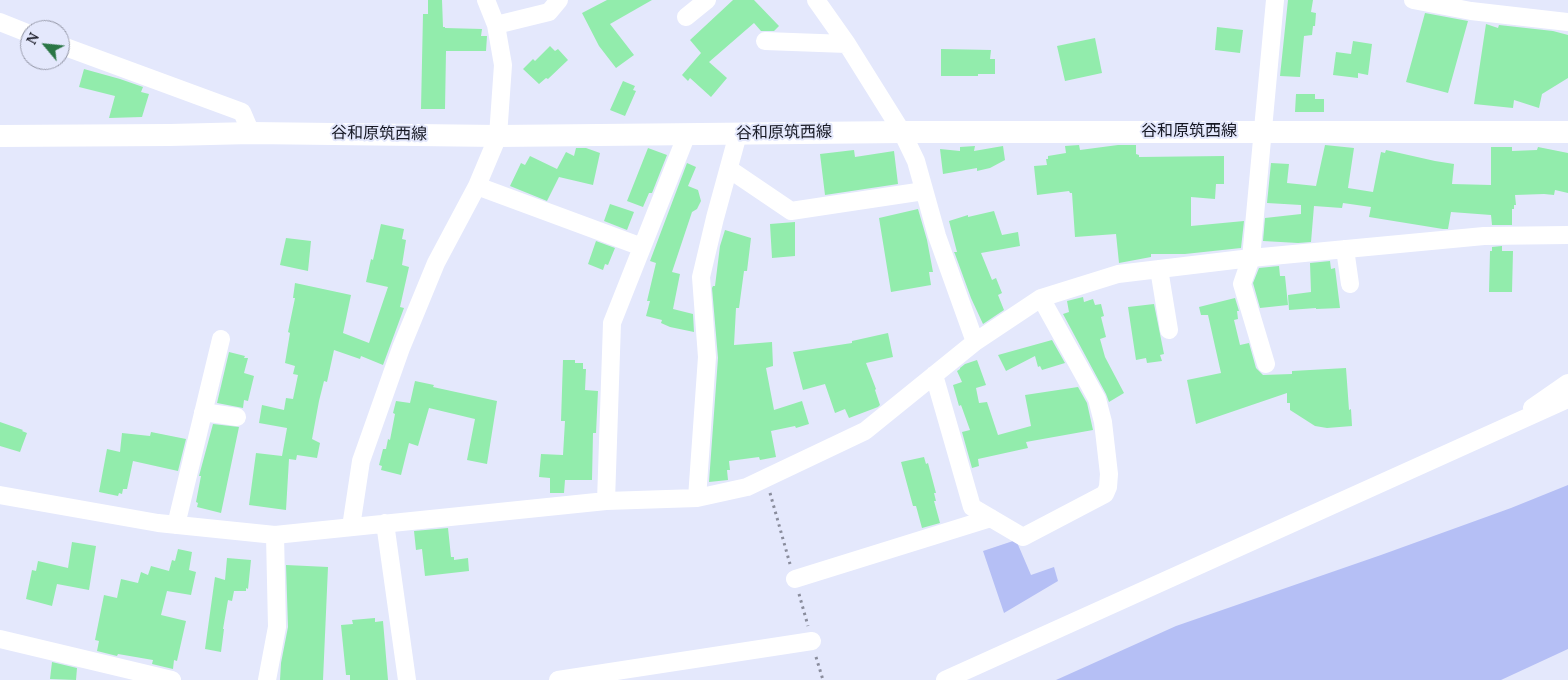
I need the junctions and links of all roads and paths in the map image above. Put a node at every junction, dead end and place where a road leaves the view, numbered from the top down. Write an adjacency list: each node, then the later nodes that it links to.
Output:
1 (486, 0): 11 (street)
2 (559, 0): 11 (street)
3 (707, 0): 8 (street)
4 (816, 0): 14 (street)
5 (1275, 0): 16 (street)
6 (1413, 0): 7 (street)
7 (1491, 7): 10 (street)
8 (686, 18)
9 (0, 22): 12 (street)
10 (1568, 22)
11 (496, 25): 23 (street)
12 (20, 30)
13 (764, 41): 14 (street)
14 (847, 44): 17 (street)
15 (70, 49): 19 (street)
16 (1263, 131): 17 (main road, 谷和原筑西線); 18 (main road, 谷和原筑西線); 30 (street)
17 (902, 132): 21 (main road, 谷和原筑西線); 26 (street)
18 (1568, 132)
19 (251, 133): 22 (main road, 谷和原筑西線); 23 (main road, 谷和原筑西線)
20 (687, 134): 21 (main road, 谷和原筑西線); 23 (main road, 谷和原筑西線); 28 (street)
21 (738, 134): 24 (street)
22 (0, 136)
23 (498, 136): 25 (street)
24 (729, 169): 26 (street); 45 (street)
25 (477, 186): 28 (street); 50 (street)
26 (924, 191): 36 (street)
27 (1568, 235): 29 (street)
28 (642, 247): 46 (street)
29 (1345, 249): 30 (street); 32 (street)
30 (1250, 258): 31 (street); 37 (street)
31 (1159, 269): 33 (street); 34 (street)
32 (1350, 284)
33 (1041, 298): 36 (street); 47 (street)
34 (1169, 330)
35 (220, 339): 41 (street)
36 (975, 342): 38 (street)
37 (1266, 364)
38 (934, 375): 45 (street); 47 (street)
39 (1568, 382): 43 (street)
40 (1568, 400): 43 (street)
41 (203, 412): 42 (street); 49 (street)
42 (237, 417)
43 (1508, 427): 59 (street)
44 (0, 495): 49 (street)
45 (697, 498): 46 (street)
46 (606, 501): 48 (street)
47 (991, 518): 52 (street)
48 (385, 523): 50 (street); 57 (street)
49 (176, 525): 51 (street)
50 (351, 527): 51 (street)
51 (275, 535): 56 (street)
52 (795, 579)
53 (0, 639): 55 (street)
54 (812, 641): 58 (street)
55 (172, 680)
56 (267, 680)
57 (407, 680)
58 (558, 680)
59 (945, 680)

